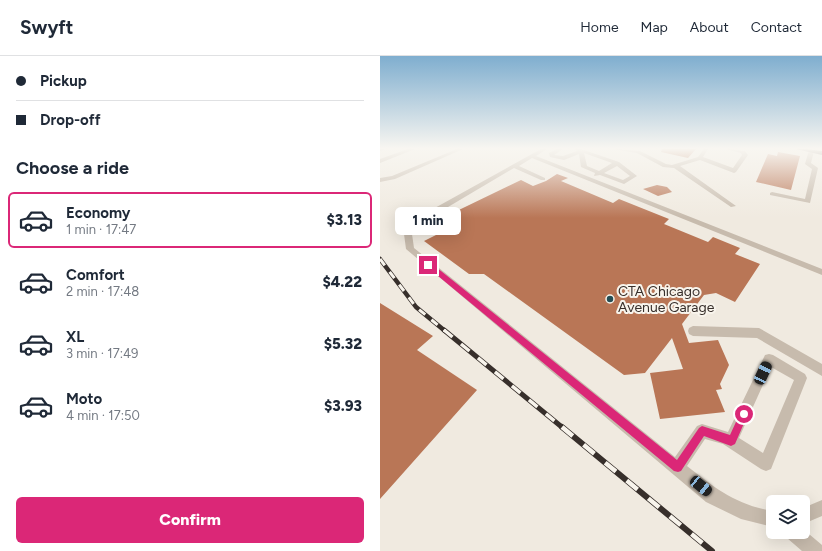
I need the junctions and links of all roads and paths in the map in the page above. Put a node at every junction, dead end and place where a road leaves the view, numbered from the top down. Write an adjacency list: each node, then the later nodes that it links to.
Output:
1 (407, 172): 10 (lane)
2 (503, 172): 18 (lane)
3 (528, 172): 9 (lane)
4 (570, 172): 11 (lane)
5 (629, 172): 8 (lane)
6 (684, 172): 13 (lane)
7 (814, 172): 12 (lane)
8 (600, 173): 11 (lane)
9 (543, 179)
10 (380, 180)
11 (589, 180): 14 (lane)
12 (772, 194)
13 (733, 206)
14 (822, 272)
15 (693, 331): 16 (lane)
16 (822, 370)
17 (731, 441): 17 (lane); 18 (lane)
18 (678, 467): 21 (lane)
19 (822, 508): 20 (lane)
20 (810, 513)
21 (766, 518)
22 (801, 539): 23 (lane)
23 (816, 551)

